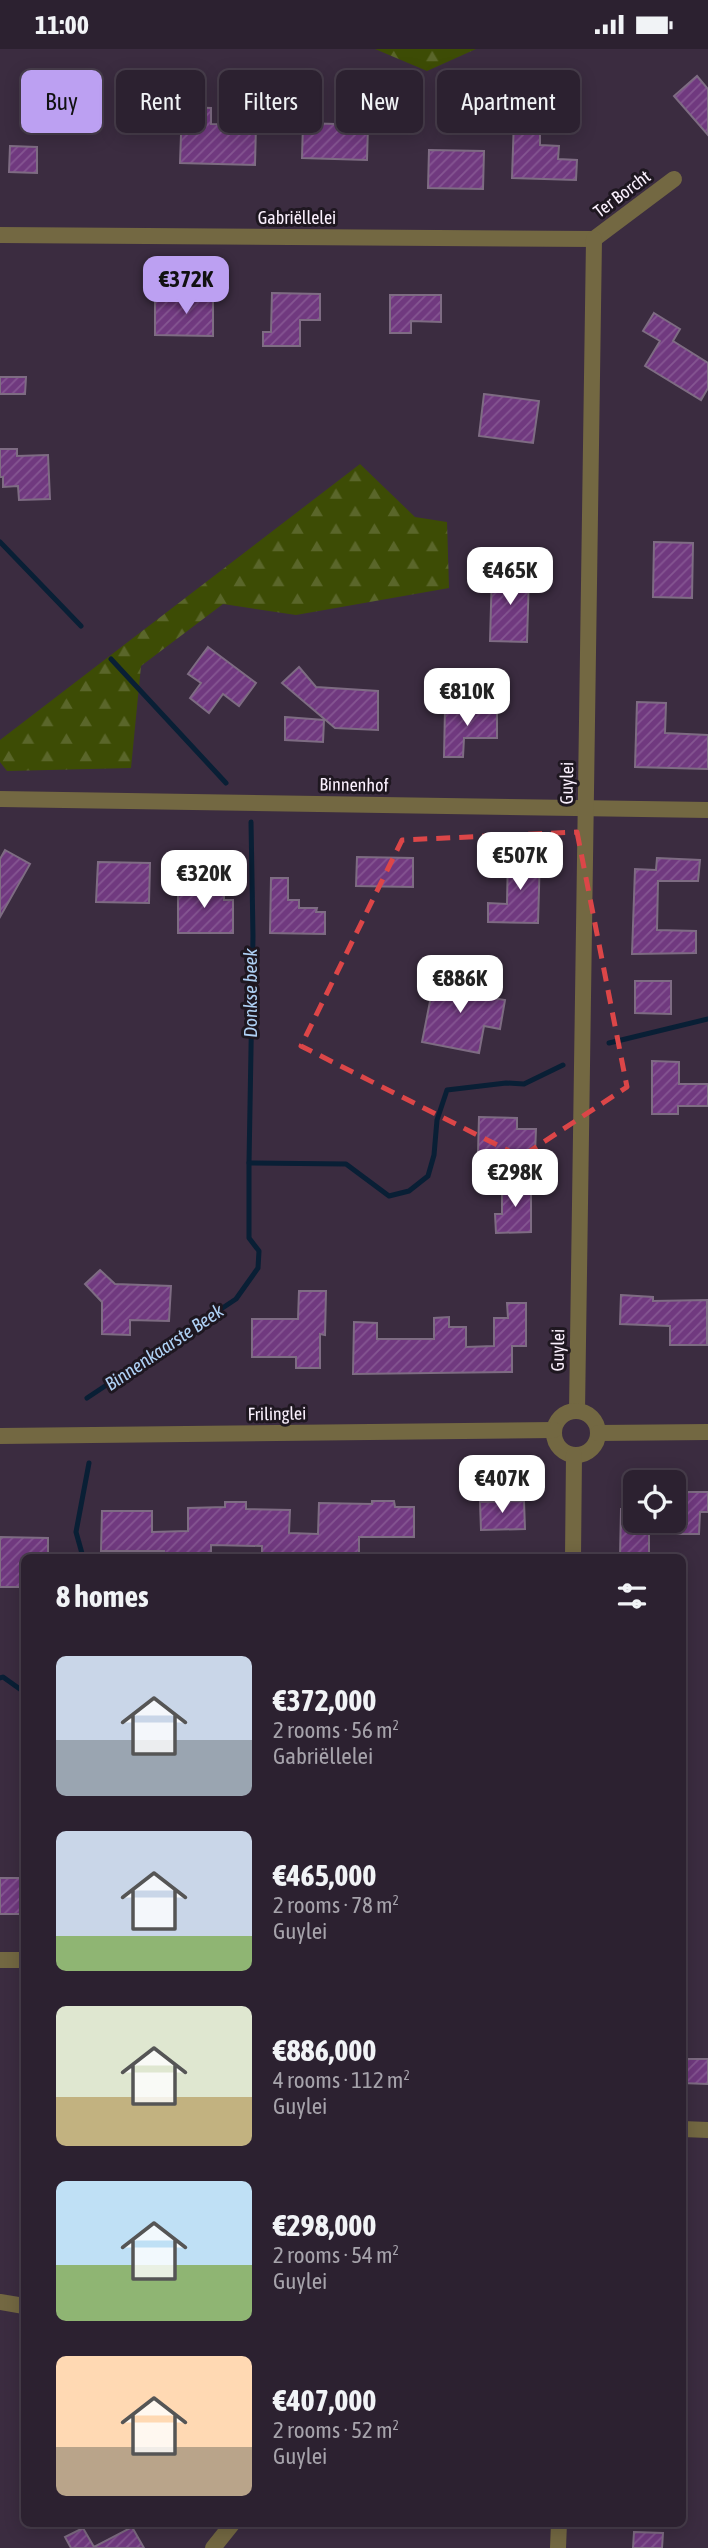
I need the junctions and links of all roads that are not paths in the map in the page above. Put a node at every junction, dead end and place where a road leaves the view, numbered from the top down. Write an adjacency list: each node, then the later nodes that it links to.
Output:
1 (674, 179): 3 (street, Ter Borcht)
2 (0, 235): 3 (street, Gabriëllelei)
3 (594, 239): 5 (street, Guylei)
4 (0, 799): 5 (street, Binnenhof)
5 (586, 807): 6 (street, Binnenhof); 7 (street, Guylei)
6 (708, 810)
7 (577, 1411): 8 (street); 10 (street)
8 (554, 1430): 11 (street, Frilinglei); 12 (street)
9 (708, 1432): 10 (street)
10 (598, 1433): 12 (street)
11 (0, 1437)
12 (575, 1455): 13 (street)
13 (573, 1554)
14 (0, 1960): 15 (street)
15 (21, 1960)
16 (686, 2129): 17 (street)
17 (708, 2130)
18 (0, 2302): 19 (street)
19 (21, 2305)
20 (230, 2527): 22 (street)
21 (559, 2527): 23 (street)
22 (213, 2548)
23 (558, 2548)

